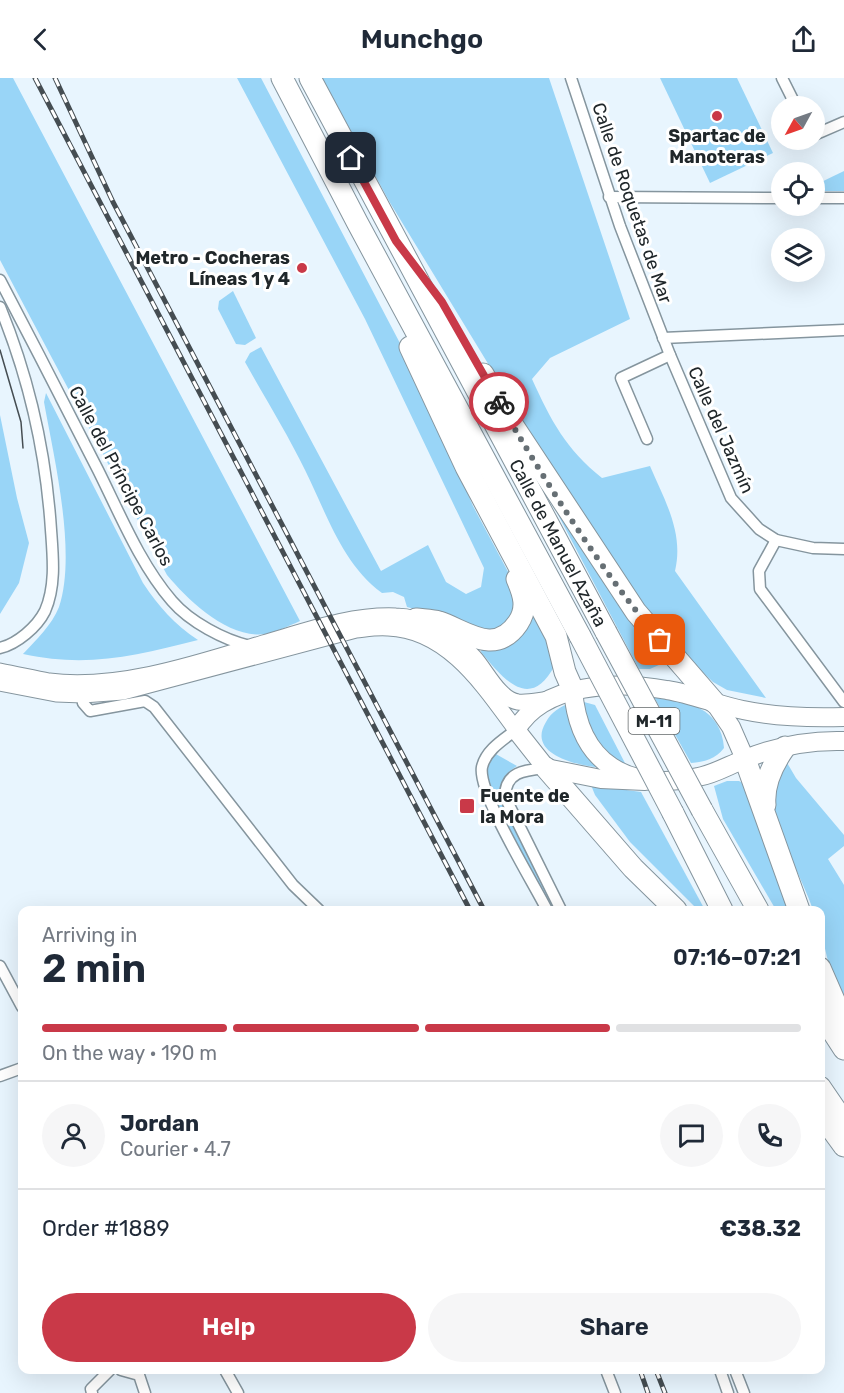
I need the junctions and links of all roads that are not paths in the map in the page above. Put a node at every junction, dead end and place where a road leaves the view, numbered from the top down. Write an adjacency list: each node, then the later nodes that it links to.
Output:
1 (282, 78): 12 (highway, Calle de Manuel Azaña / M-11)
2 (310, 78): 13 (highway, Calle de Manuel Azaña / M-11)
3 (571, 78): 8 (street, Calle de Roquetas de Mar)
4 (782, 78): 5 (street)
5 (791, 96)
6 (844, 122): 7 (street)
7 (825, 130)
8 (609, 197): 9 (street); 17 (street, Calle de Roquetas de Mar)
9 (771, 198)
10 (825, 198): 11 (street)
11 (844, 198)
12 (357, 222): 20 (highway); 45 (highway, Calle de Manuel Azaña / M-11, bridge)
13 (396, 241): 32 (highway); 46 (highway, Calle de Manuel Azaña / M-11, bridge)
14 (0, 280): 24 (street, Calle del Príncipe Carlos)
15 (0, 307): 25 (street)
16 (844, 330): 17 (street)
17 (663, 338): 18 (street, Calle del Jazmín)
18 (670, 355): 19 (street, Calle del Jazmín); 21 (street, Calle del Jazmín)
19 (647, 439)
20 (466, 467): 23 (highway); 29 (highway)
21 (776, 540): 22 (street, Calle del Jazmín); 33 (street)
22 (844, 549)
23 (416, 619): 24 (street); 31 (street)
24 (253, 646): 27 (street)
25 (0, 648)
26 (0, 671): 27 (street)
27 (69, 681): 30 (street)
28 (0, 683): 30 (street)
29 (573, 690): 31 (main road); 32 (main road); 39 (main road)
30 (83, 695): 34 (street); 41 (street)
31 (550, 699): 34 (main road)
32 (714, 702): 33 (main road); 37 (main road)
33 (842, 709)
34 (516, 730): 38 (main road); 42 (street)
35 (840, 745): 36 (main road)
36 (785, 747): 37 (main road); 40 (highway)
37 (745, 759): 39 (main road); 40 (highway)
38 (546, 768): 39 (main road); 43 (street); 44 (highway)
39 (645, 781)
40 (767, 818): 47 (highway)
41 (315, 906)
42 (545, 906)
43 (559, 906)
44 (672, 906)
45 (720, 906)
46 (756, 906)
47 (799, 906)
48 (0, 966): 50 (street)
49 (825, 979): 52 (highway)
50 (18, 1000)
51 (825, 1020): 53 (highway)
52 (844, 1023)
53 (844, 1049)
54 (18, 1069): 55 (street)
55 (0, 1076)
56 (825, 1100): 58 (highway)
57 (825, 1103): 59 (highway)
58 (844, 1122)
59 (844, 1146)
60 (106, 1374): 66 (street)
61 (135, 1374): 67 (street)
62 (227, 1374): 68 (street)
63 (608, 1374): 69 (street)
64 (721, 1374): 70 (street)
65 (737, 1374): 71 (street)
66 (92, 1393)
67 (145, 1393)
68 (238, 1393)
69 (615, 1393)
70 (728, 1393)
71 (744, 1393)

